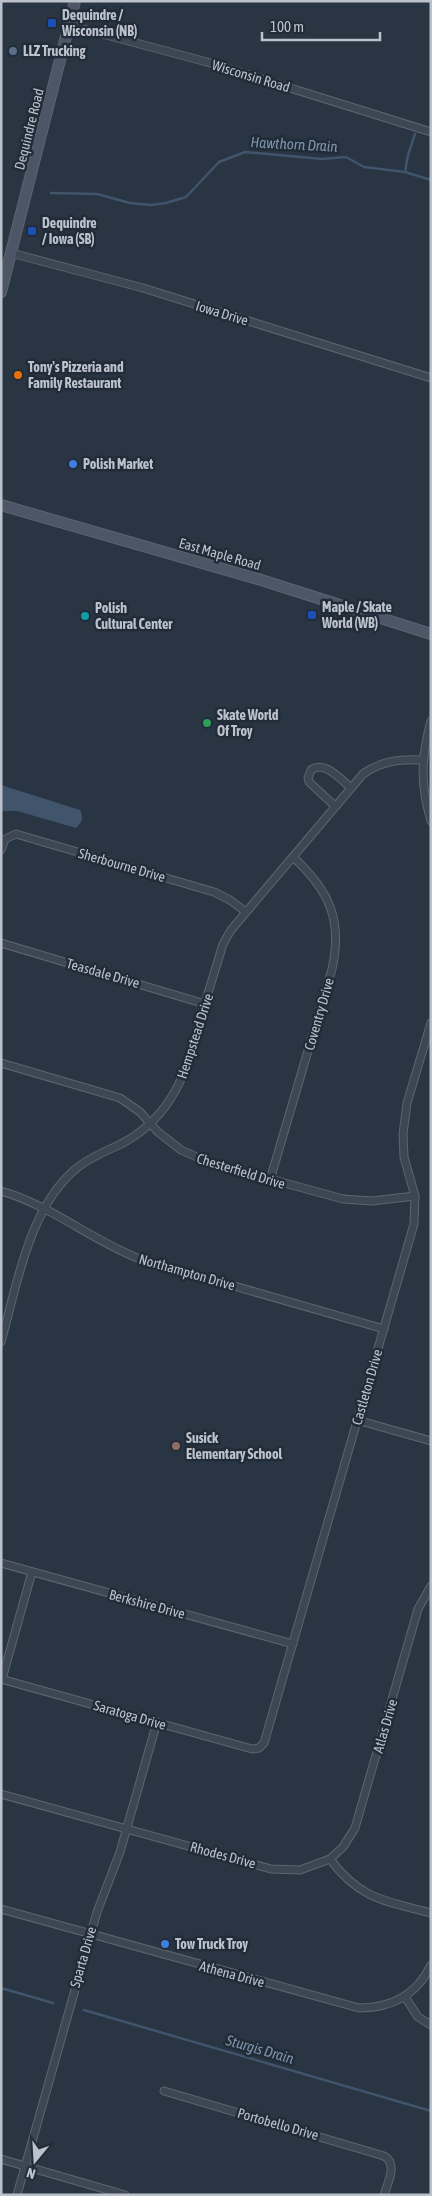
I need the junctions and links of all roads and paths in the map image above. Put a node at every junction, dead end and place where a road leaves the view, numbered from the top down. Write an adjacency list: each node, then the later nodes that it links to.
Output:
1 (75, 1): 2 (main road, Dequindre Road)
2 (69, 25): 3 (street, Wisconsin Road); 4 (main road, Dequindre Road)
3 (431, 132)
4 (11, 253): 5 (main road, Dequindre Road); 6 (street, Iowa Drive)
5 (1, 292)
6 (431, 378)
7 (1, 505): 8 (main road, East Maple Road)
8 (431, 634)
9 (431, 721): 10 (street)
10 (422, 760): 11 (street, Hempstead Drive); 13 (street)
11 (350, 787): 12 (street, Hempstead Drive); 12 (street)
12 (335, 806): 15 (street, Hempstead Drive)
13 (431, 821)
14 (1, 850): 16 (street, Sherbourne Drive)
15 (293, 857): 16 (street, Hempstead Drive); 22 (street, Coventry Drive)
16 (246, 912): 18 (street, Hempstead Drive)
17 (1, 943): 18 (street, Teasdale Drive)
18 (205, 1004): 21 (street, Hempstead Drive)
19 (431, 1023): 24 (street, Castleton Drive)
20 (1, 1063): 21 (street, Chesterfield Drive)
21 (150, 1123): 22 (street, Chesterfield Drive); 25 (street, Hempstead Drive)
22 (270, 1180): 24 (street, Chesterfield Drive)
23 (1, 1191): 25 (street, Northampton Drive)
24 (415, 1196): 26 (street, Castleton Drive)
25 (44, 1209): 26 (street, Northampton Drive); 27 (street, Hempstead Drive)
26 (384, 1328): 28 (street, Castleton Drive)
27 (1, 1342)
28 (358, 1420): 29 (street); 33 (street, Castleton Drive)
29 (431, 1441)
30 (1, 1563): 31 (street, Berkshire Drive)
31 (32, 1572): 33 (street, Berkshire Drive); 34 (street)
32 (431, 1586): 39 (street, Atlas Drive)
33 (293, 1644): 36 (street, Castleton Drive)
34 (2, 1679): 35 (street, Saratoga Drive)
35 (157, 1722): 36 (street, Saratoga Drive); 38 (street, Sparta Drive)
36 (259, 1748)
37 (1, 1794): 38 (street, Rhodes Drive)
38 (127, 1829): 39 (street, Rhodes Drive); 42 (street, Sparta Drive)
39 (330, 1859): 41 (street)
40 (1, 1909): 42 (street, Athena Drive)
41 (431, 1913)
42 (90, 1934): 44 (street, Athena Drive); 48 (street, Sparta Drive)
43 (431, 1965): 44 (street)
44 (405, 1997): 45 (street)
45 (431, 2025)
46 (164, 2090): 51 (street, Portobello Drive)
47 (1, 2160): 48 (street)
48 (25, 2166): 49 (street, Sparta Drive); 50 (street)
49 (17, 2195)
50 (125, 2195)
51 (384, 2195)

